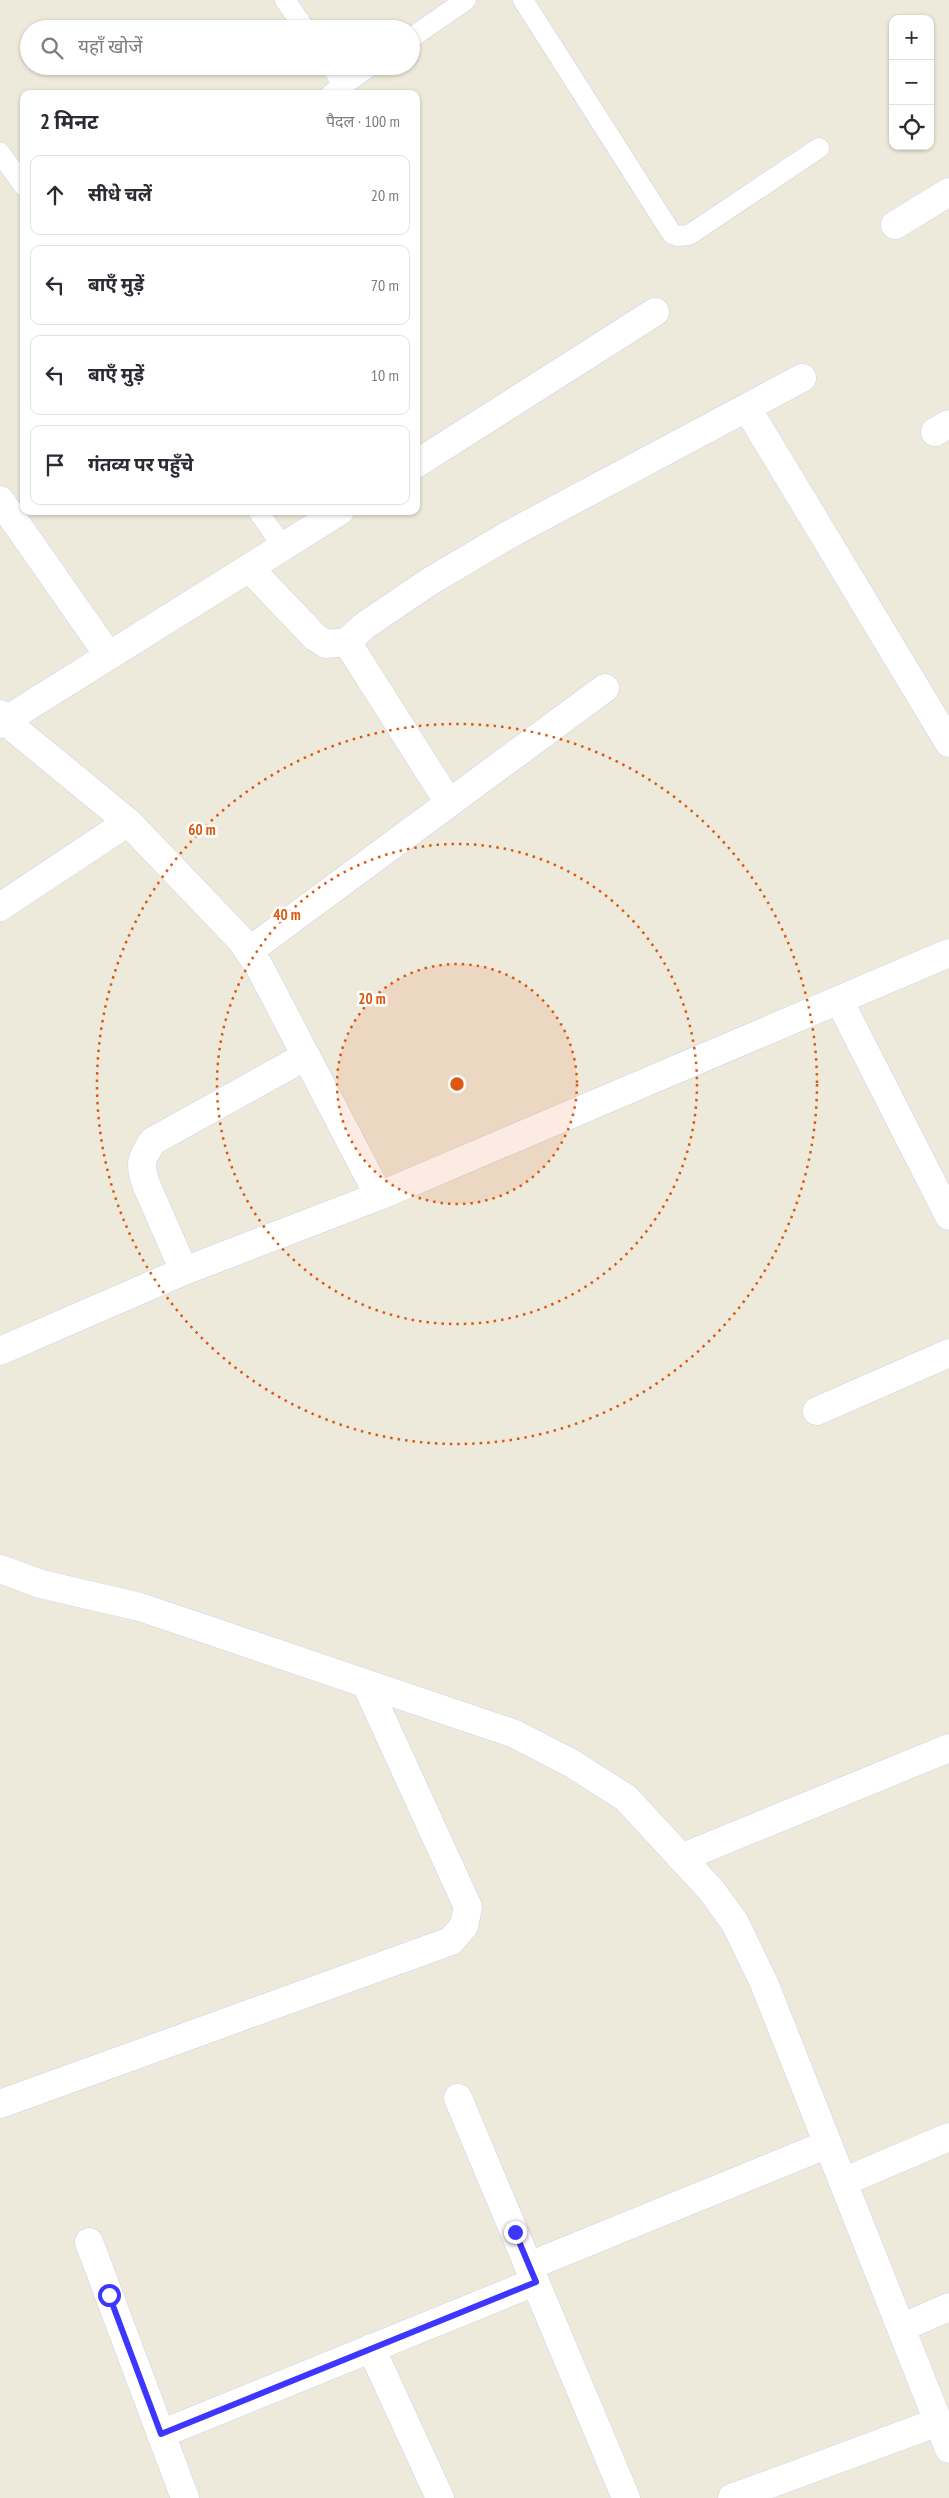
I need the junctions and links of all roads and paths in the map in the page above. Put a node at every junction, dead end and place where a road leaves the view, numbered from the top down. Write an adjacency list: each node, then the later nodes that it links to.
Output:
1 (285, 0): 4 (lane)
2 (466, 0): 5 (lane)
3 (523, 0): 9 (lane)
4 (299, 20)
5 (420, 32)
6 (333, 75): 8 (lane)
7 (357, 75): 8 (lane)
8 (337, 89)
9 (819, 148)
10 (0, 153): 11 (lane)
11 (20, 180)
12 (949, 192): 13 (street)
13 (895, 225)
14 (654, 312): 17 (street)
15 (802, 378): 16 (street)
16 (747, 408): 23 (street); 27 (street)
17 (420, 461)
18 (11, 506): 24 (street)
19 (261, 515): 21 (lane)
20 (334, 515): 21 (street)
21 (283, 547): 22 (street)
22 (249, 568): 23 (street); 24 (street)
23 (346, 642): 28 (street)
24 (109, 656): 26 (street)
25 (606, 688): 28 (street)
26 (2, 719): 29 (street)
27 (949, 743)
28 (450, 803): 31 (street)
29 (128, 822): 30 (street); 31 (street)
30 (0, 907)
31 (249, 951): 34 (street)
32 (949, 953): 33 (street)
33 (839, 1000): 35 (street); 36 (street)
34 (306, 1056): 35 (street); 37 (street)
35 (379, 1196): 37 (street)
36 (949, 1216)
37 (184, 1271): 38 (street)
38 (0, 1351)
39 (949, 1353): 40 (street)
40 (817, 1411)
41 (0, 1569): 42 (street)
42 (366, 1684): 44 (street); 46 (street)
43 (949, 1748): 44 (street)
44 (681, 1858): 48 (street)
45 (458, 2098): 51 (street)
46 (0, 2104)
47 (949, 2137): 49 (street)
48 (828, 2144): 49 (street); 51 (street)
49 (843, 2182): 53 (street)
50 (89, 2242): 56 (street)
51 (532, 2274): 54 (street); 60 (street)
52 (949, 2307): 53 (street)
53 (901, 2328): 55 (street)
54 (371, 2348): 56 (street); 59 (street)
55 (938, 2422): 57 (street); 61 (street)
56 (161, 2434): 58 (street)
57 (949, 2449)
58 (185, 2498)
59 (440, 2498)
60 (626, 2498)
61 (732, 2498)

